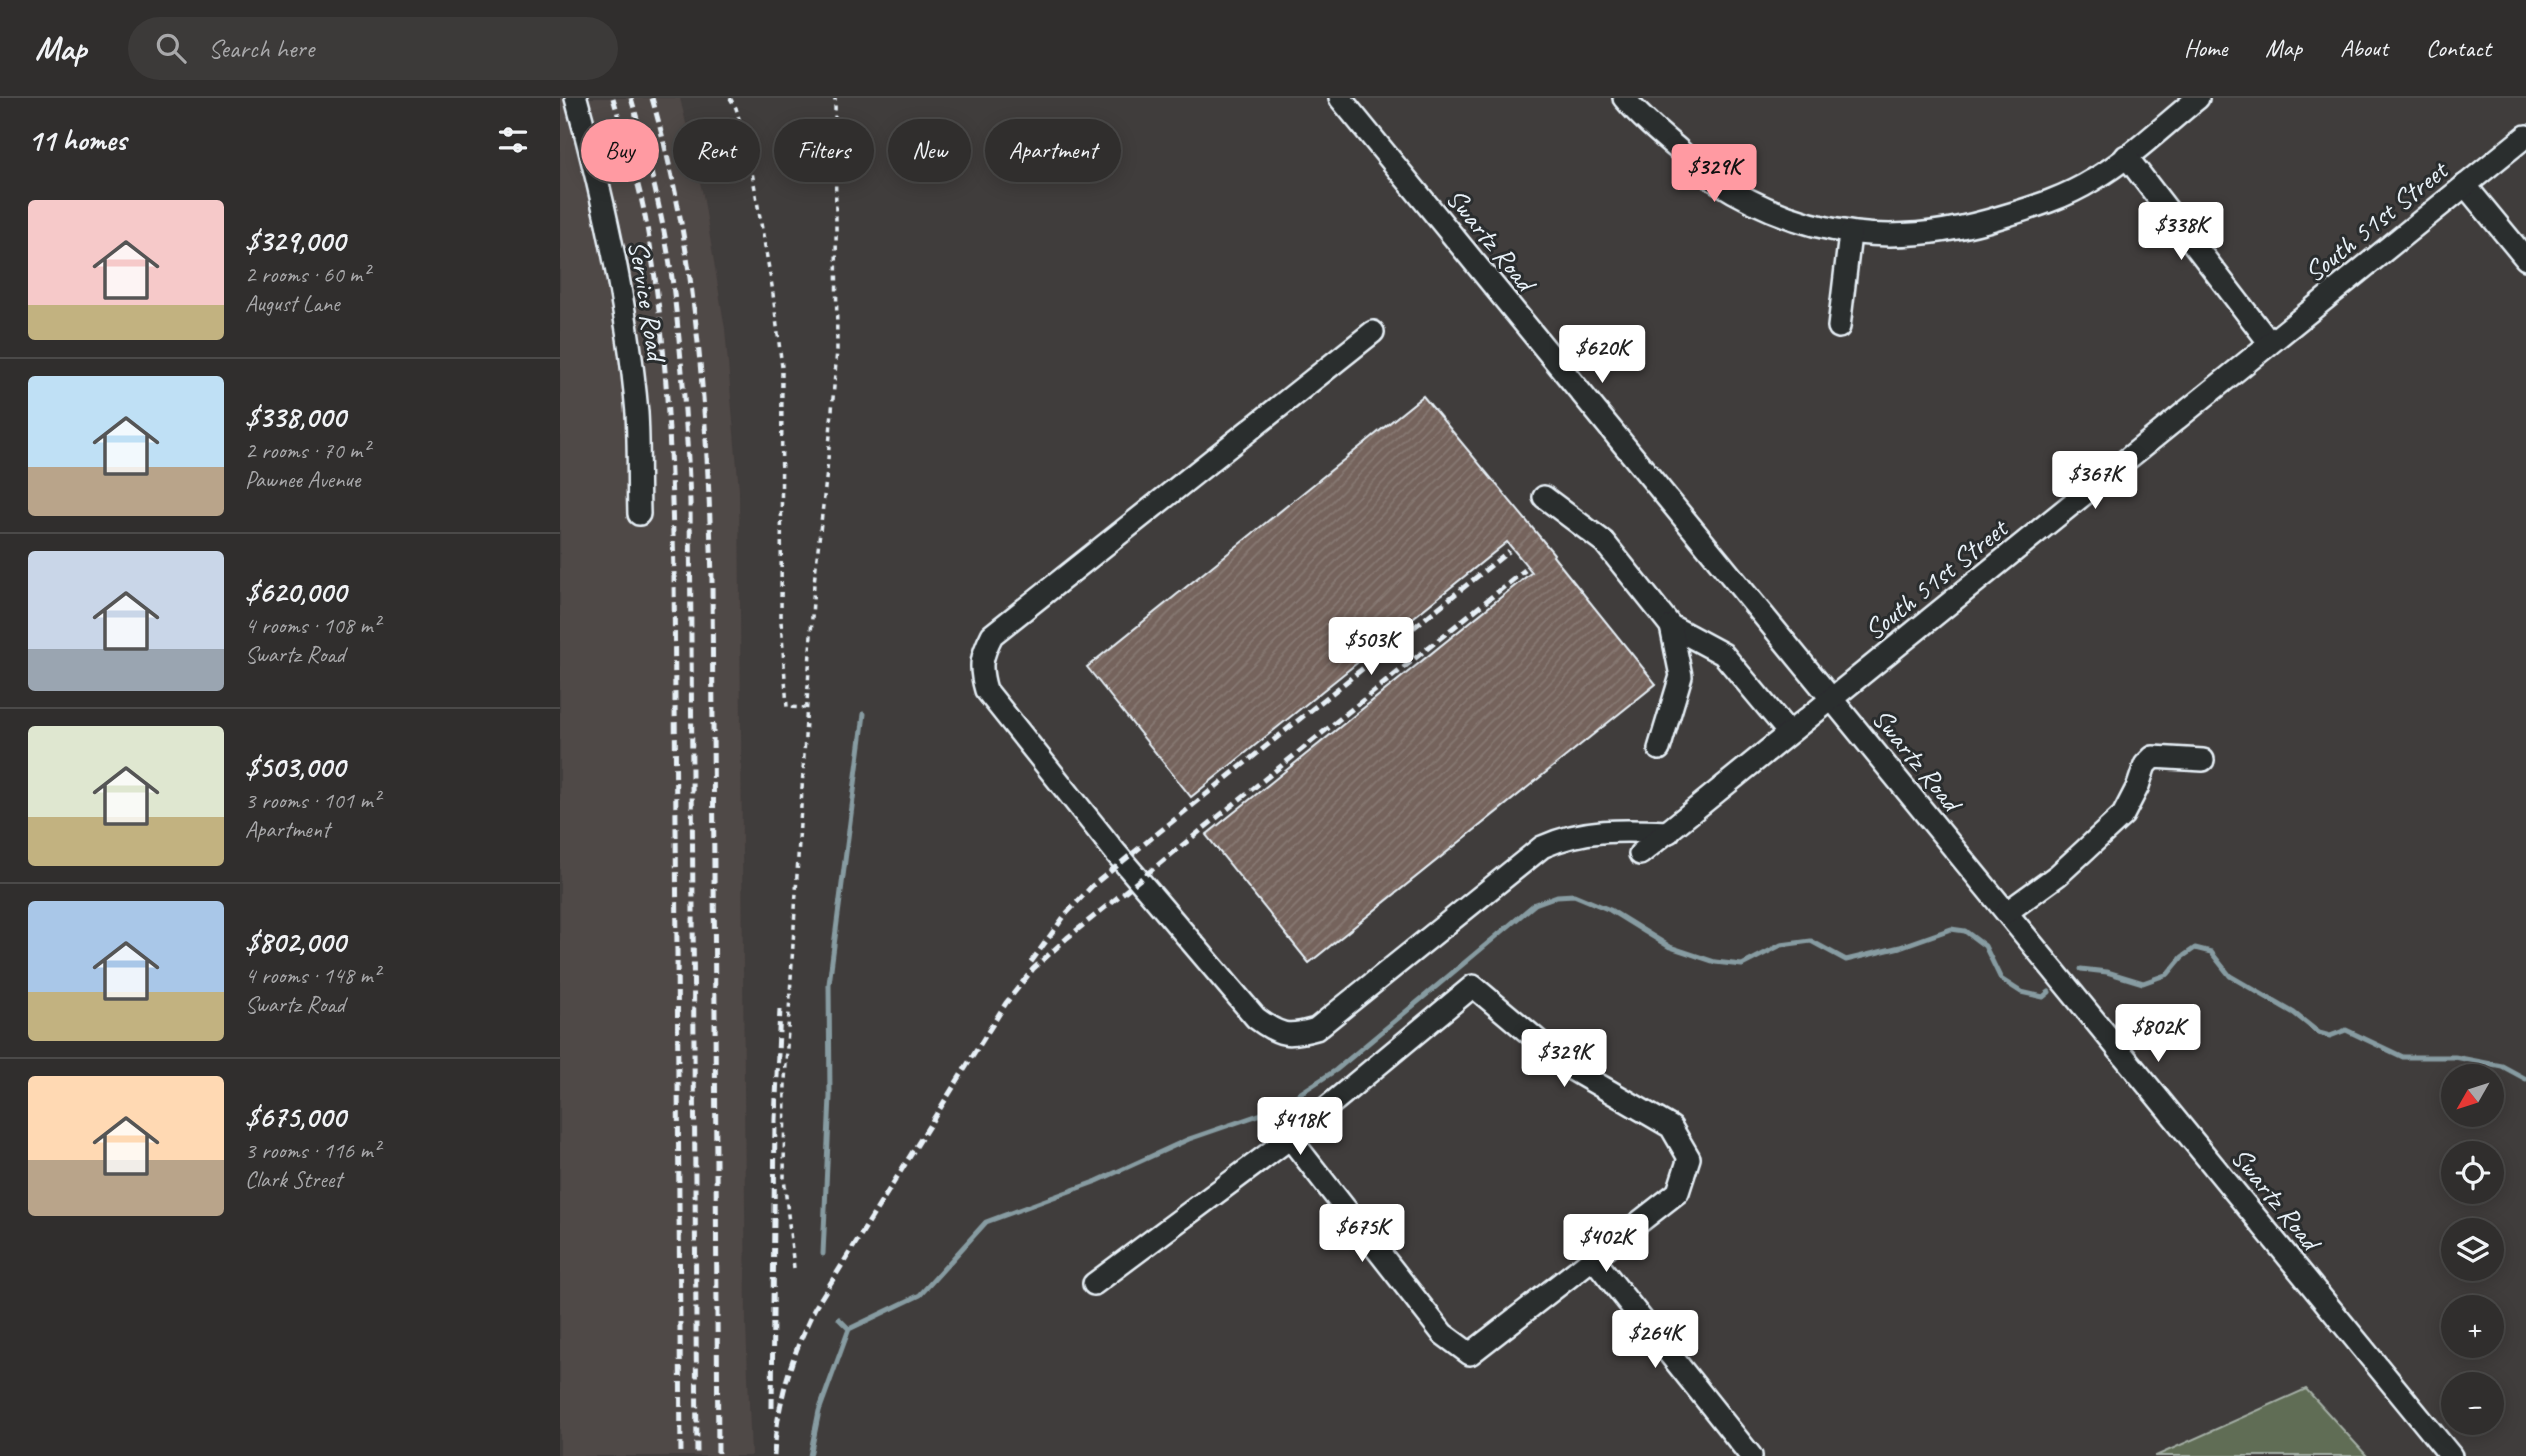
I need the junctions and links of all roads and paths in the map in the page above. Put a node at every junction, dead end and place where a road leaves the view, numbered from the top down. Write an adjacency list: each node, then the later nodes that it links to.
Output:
1 (576, 98): 16 (street, Service Road)
2 (730, 98): 19 (path)
3 (835, 98): 19 (path)
4 (1340, 98): 18 (street, Swartz Road)
5 (1624, 98): 10 (street)
6 (2198, 98): 8 (street)
7 (2526, 136): 9 (street, South 51st Street)
8 (2126, 156): 10 (street); 14 (street)
9 (2465, 185): 11 (street); 14 (street, South 51st Street)
10 (1850, 234): 12 (street)
11 (2526, 259)
12 (1839, 327)
13 (1373, 332): 23 (street)
14 (2269, 342): 18 (street, South 51st Street)
15 (1544, 497): 17 (street)
16 (639, 514)
17 (1671, 626): 20 (street); 21 (street)
18 (1832, 698): 20 (street, South 51st Street); 25 (street, Swartz Road)
19 (805, 708): 28 (path)
20 (1789, 733): 23 (street, South 51st Street)
21 (1658, 749)
22 (2203, 760): 25 (street)
23 (1669, 832): 24 (street, South 51st Street)
24 (1640, 853)
25 (2007, 912): 31 (street, Swartz Road)
26 (1290, 1138): 27 (street); 27 (street); 29 (street)
27 (1593, 1258): 30 (street)
28 (794, 1268)
29 (1094, 1284)
30 (1751, 1456)
31 (2451, 1456)

